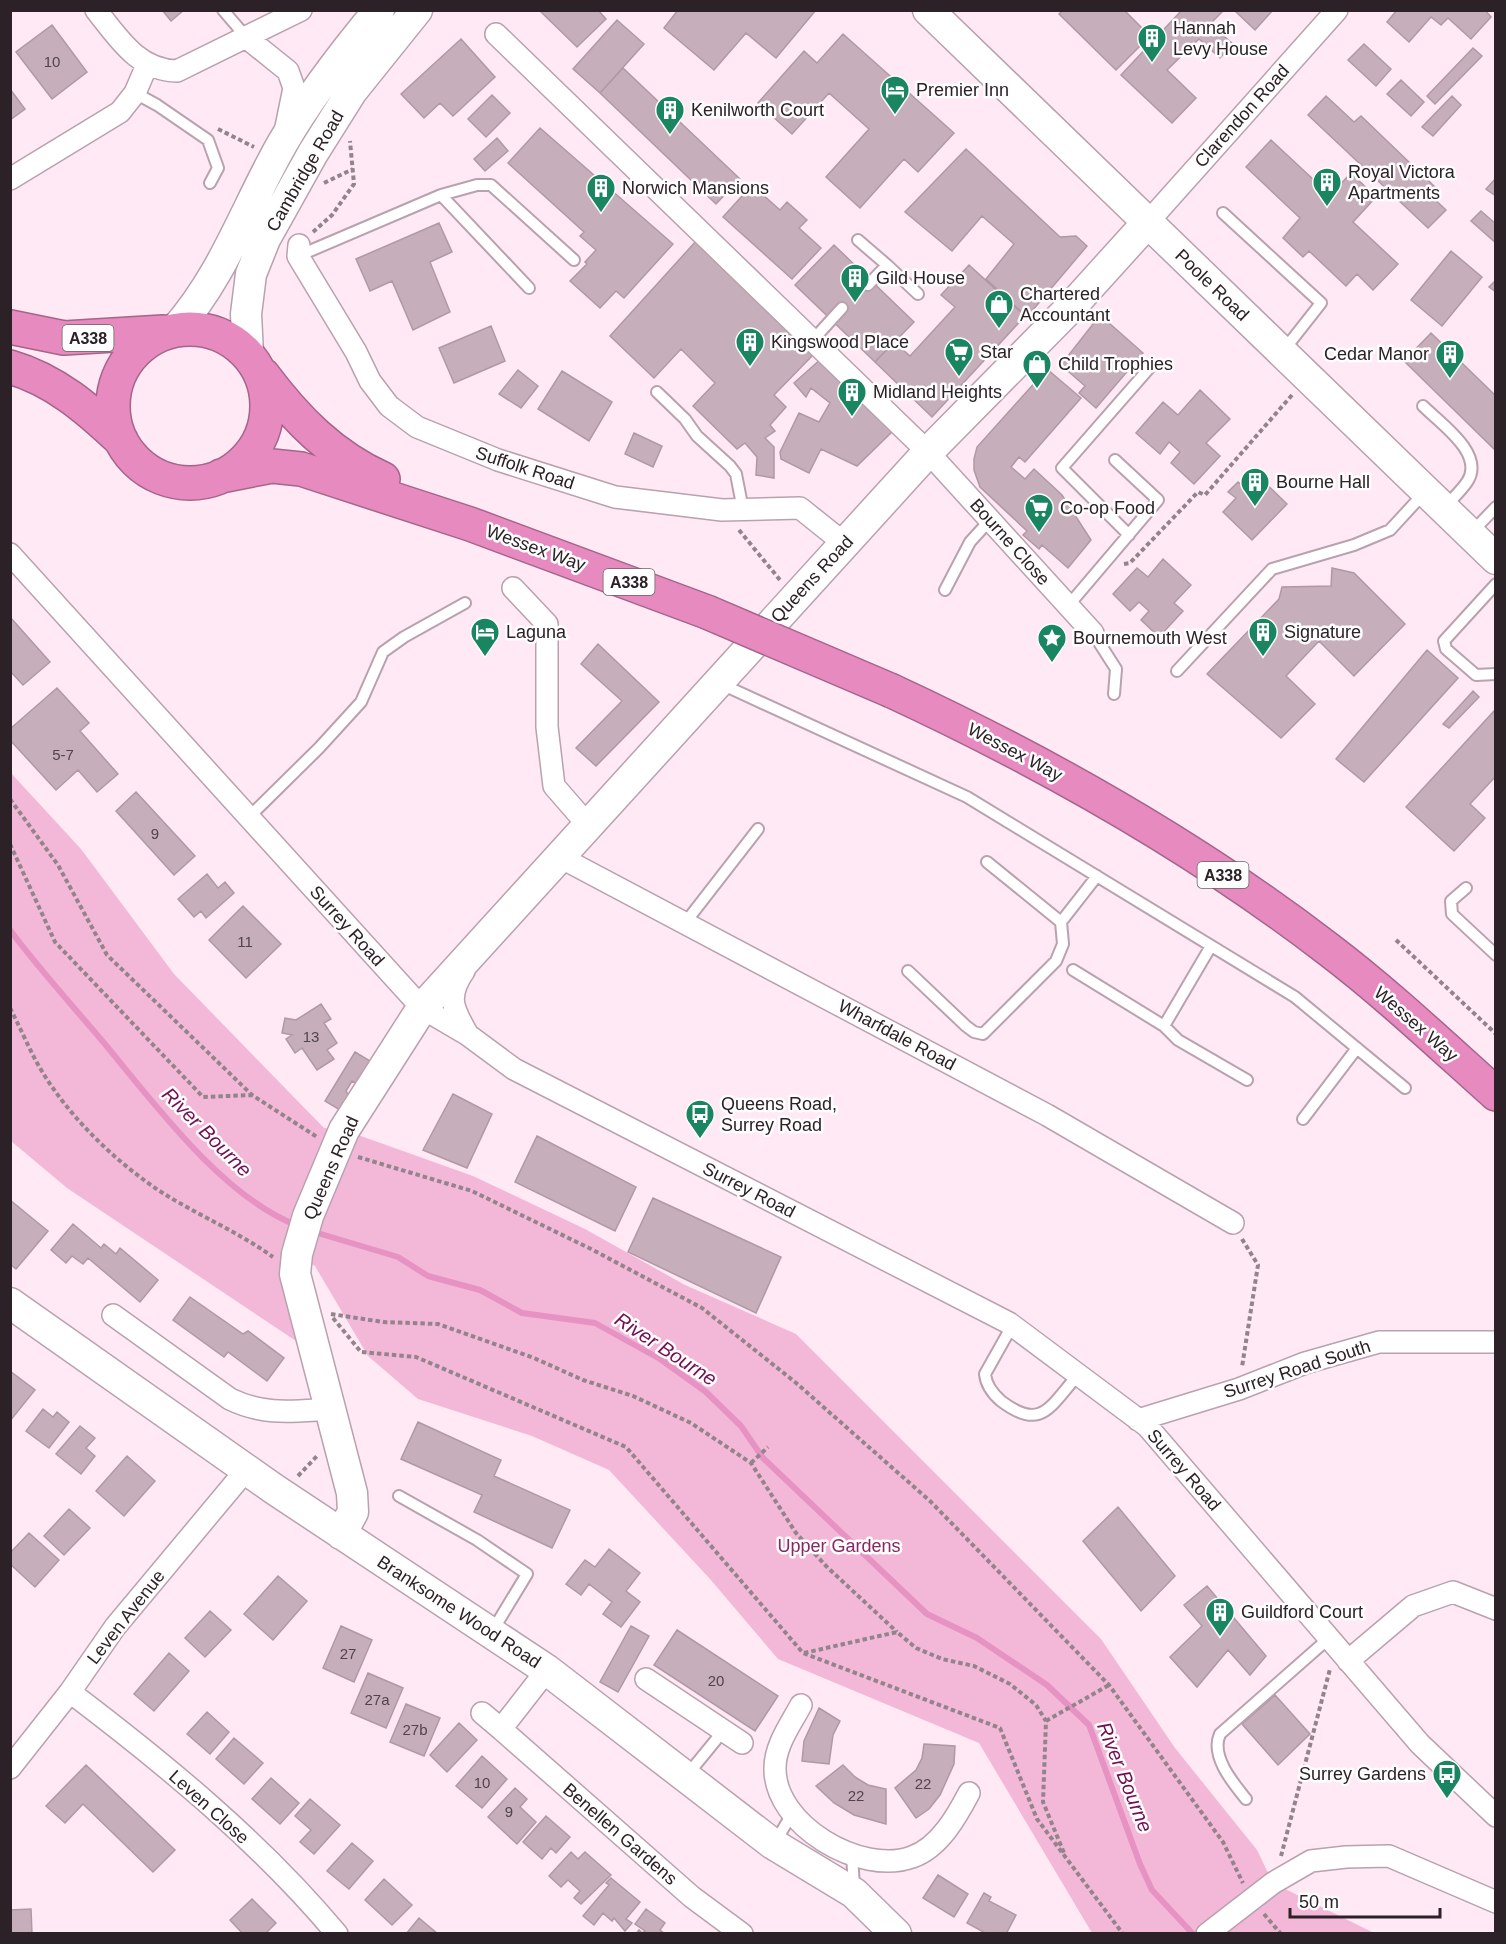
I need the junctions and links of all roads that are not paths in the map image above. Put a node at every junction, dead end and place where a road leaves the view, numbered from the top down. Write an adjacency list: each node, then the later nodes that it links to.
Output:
1 (96, 10): 10 (street)
2 (223, 10): 9 (lane)
3 (301, 10): 9 (street)
4 (379, 10): 12 (street, Cambridge Road)
5 (417, 10): 30 (street, Cambridge Road)
6 (928, 10): 17 (street, Poole Road)
7 (1337, 10): 17 (street, Clarendon Road)
8 (496, 34): 28 (street, Bourne Close)
9 (247, 38): 10 (street); 12 (street)
10 (147, 65): 11 (street)
11 (135, 93): 13 (street); 14 (lane)
12 (282, 143): 27 (street, Cambridge Road)
13 (10, 179)
14 (210, 183)
15 (441, 195): 19 (lane); 20 (lane); 23 (lane)
16 (1223, 213): 29 (lane)
17 (1148, 222): 29 (street, Poole Road); 36 (street, Queens Road)
18 (858, 240): 21 (lane)
19 (299, 250): 41 (street, Suffolk Road)
20 (574, 260)
21 (887, 265): 22 (lane); 24 (lane)
22 (868, 285)
23 (529, 288)
24 (918, 294)
25 (842, 308): 28 (lane)
26 (10, 327): 27 (highway, A338)
27 (171, 331): 30 (highway); 35 (highway)
28 (812, 341): 36 (street, Bourne Close)
29 (1282, 352): 39 (street, Poole Road)
30 (254, 362): 38 (highway); 43 (highway, Wessex Way)
31 (1152, 364): 45 (lane)
32 (10, 367): 35 (highway)
33 (657, 392): 41 (lane)
34 (1423, 406): 39 (lane)
35 (121, 440): 38 (highway)
36 (928, 452): 42 (street, Bourne Close); 46 (street, Queens Road)
37 (1115, 460): 45 (lane)
38 (221, 476): 43 (highway, Wessex Way)
39 (1434, 500): 44 (street, Poole Road); 55 (lane)
40 (1496, 507): 44 (lane)
41 (732, 510): 46 (street, Suffolk Road)
42 (990, 520): 51 (lane); 53 (street, Bourne Close)
43 (470, 524): 79 (highway, Wessex Way / A338, bridge)
44 (1469, 534): 48 (street, Poole Road)
45 (1129, 535): 53 (lane)
46 (845, 544): 57 (street, Queens Road)
47 (10, 554): 59 (street, Surrey Road)
48 (1496, 560)
49 (1496, 584): 56 (lane)
50 (513, 588): 60 (street)
51 (945, 590)
52 (465, 603): 59 (lane)
53 (1068, 606): 54 (street, Bourne Close)
54 (1093, 633): 58 (lane)
55 (1177, 671)
56 (1496, 674)
57 (716, 682): 60 (street, Queens Road); 64 (lane)
58 (1114, 694)
59 (249, 817): 73 (street, Surrey Road)
60 (587, 824): 62 (street, Queens Road)
61 (758, 829): 66 (lane)
62 (558, 856): 66 (street, Wharfdale Road); 68 (street, Queens Road)
63 (987, 862): 67 (lane)
64 (1097, 876): 67 (lane); 69 (lane)
65 (1466, 888): 70 (lane)
66 (685, 922): 81 (street, Wharfdale Road)
67 (1061, 922): 72 (lane)
68 (483, 942): 73 (street, Queens Road); 75 (street, Queens Road)
69 (1211, 946): 74 (lane); 76 (lane)
70 (1496, 955)
71 (1073, 969): 74 (lane)
72 (908, 971)
73 (422, 1008): 75 (street, Surrey Road); 87 (street, Queens Road)
74 (1164, 1026): 77 (lane)
75 (468, 1035): 84 (street, Surrey Road)
76 (1358, 1048): 78 (lane); 80 (lane)
77 (1247, 1080)
78 (1405, 1088)
79 (1496, 1094)
80 (1303, 1119)
81 (1233, 1223)
82 (10, 1303): 89 (street, Branksome Wood Road)
83 (113, 1314): 87 (street)
84 (1012, 1326): 86 (street, Surrey Road); 86 (lane)
85 (1496, 1341): 88 (street, Surrey Road South)
86 (1078, 1375): 88 (street, Surrey Road)
87 (334, 1420): 91 (street, Queens Road)
88 (1138, 1420): 94 (street, Surrey Road)
89 (246, 1470): 91 (street, Branksome Wood Road); 97 (street, Leven Avenue)
90 (399, 1496): 93 (lane)
91 (341, 1534): 93 (street, Branksome Wood Road)
92 (1496, 1609): 94 (street)
93 (491, 1633): 95 (street, Branksome Wood Road)
94 (1337, 1649): 106 (lane); 108 (street, Surrey Road)
95 (547, 1670): 100 (street); 104 (street, Branksome Wood Road)
96 (646, 1679): 101 (street)
97 (70, 1692): 103 (street, Leven Avenue); 113 (street, Leven Close)
98 (801, 1705): 107 (street)
99 (482, 1713): 100 (street, Benellen Gardens)
100 (501, 1729): 114 (street, Benellen Gardens)
101 (724, 1730): 102 (street); 104 (lane)
102 (742, 1743)
103 (10, 1768)
104 (686, 1776): 109 (street, Branksome Wood Road)
105 (969, 1793): 110 (street)
106 (1246, 1799)
107 (792, 1814): 109 (lane); 110 (street)
108 (1496, 1816)
109 (774, 1844): 111 (street, Branksome Wood Road)
110 (852, 1855): 111 (lane)
111 (855, 1893): 115 (street, Branksome Wood Road)
112 (1496, 1902): 116 (street)
113 (337, 1934)
114 (742, 1934)
115 (896, 1934)
116 (1207, 1934)

